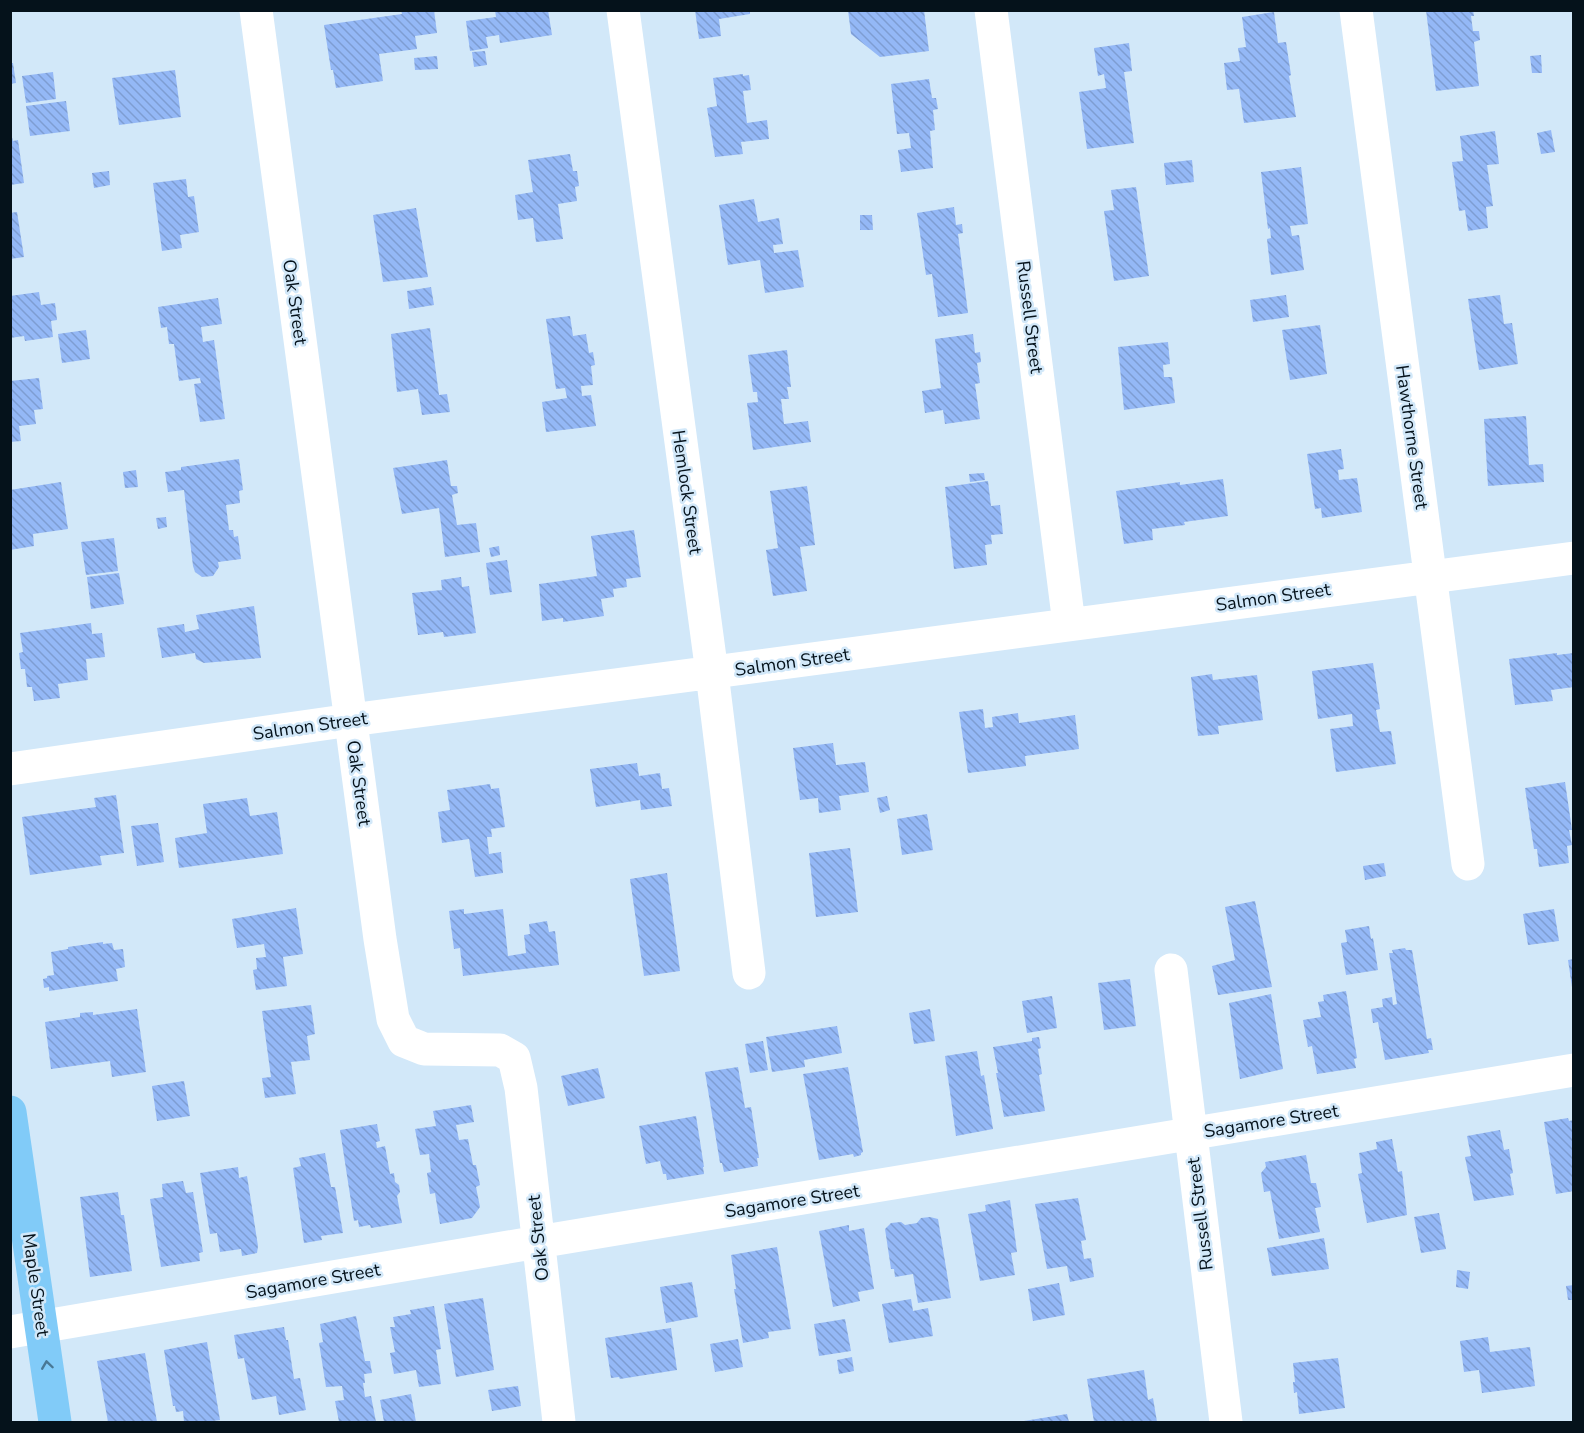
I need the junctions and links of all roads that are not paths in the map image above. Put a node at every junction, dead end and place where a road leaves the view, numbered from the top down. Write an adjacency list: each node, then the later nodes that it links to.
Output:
1 (256, 10): 9 (street, Oak Street)
2 (623, 10): 8 (street, Hemlock Street)
3 (991, 10): 7 (street, Russell Street)
4 (1356, 10): 6 (street, Hawthorne Street)
5 (1574, 558): 6 (street, Salmon Street)
6 (1431, 576): 7 (street, Salmon Street); 11 (street, Hawthorne Street)
7 (1069, 624): 8 (street, Salmon Street)
8 (711, 673): 9 (street, Salmon Street); 13 (street, Hemlock Street)
9 (351, 720): 10 (street, Salmon Street); 17 (street, Oak Street)
10 (10, 769)
11 (1468, 864)
12 (1171, 970): 16 (street, Russell Street)
13 (749, 973)
14 (1574, 1070): 16 (street, Sagamore Street)
15 (10, 1112): 18 (main road, Maple Street)
16 (1190, 1134): 17 (street, Sagamore Street); 21 (street, Russell Street)
17 (538, 1242): 18 (street, Sagamore Street); 20 (street, Oak Street)
18 (26, 1330): 19 (main road, Maple Street, one-way to 18)
19 (55, 1422)
20 (559, 1422)
21 (1226, 1422)

